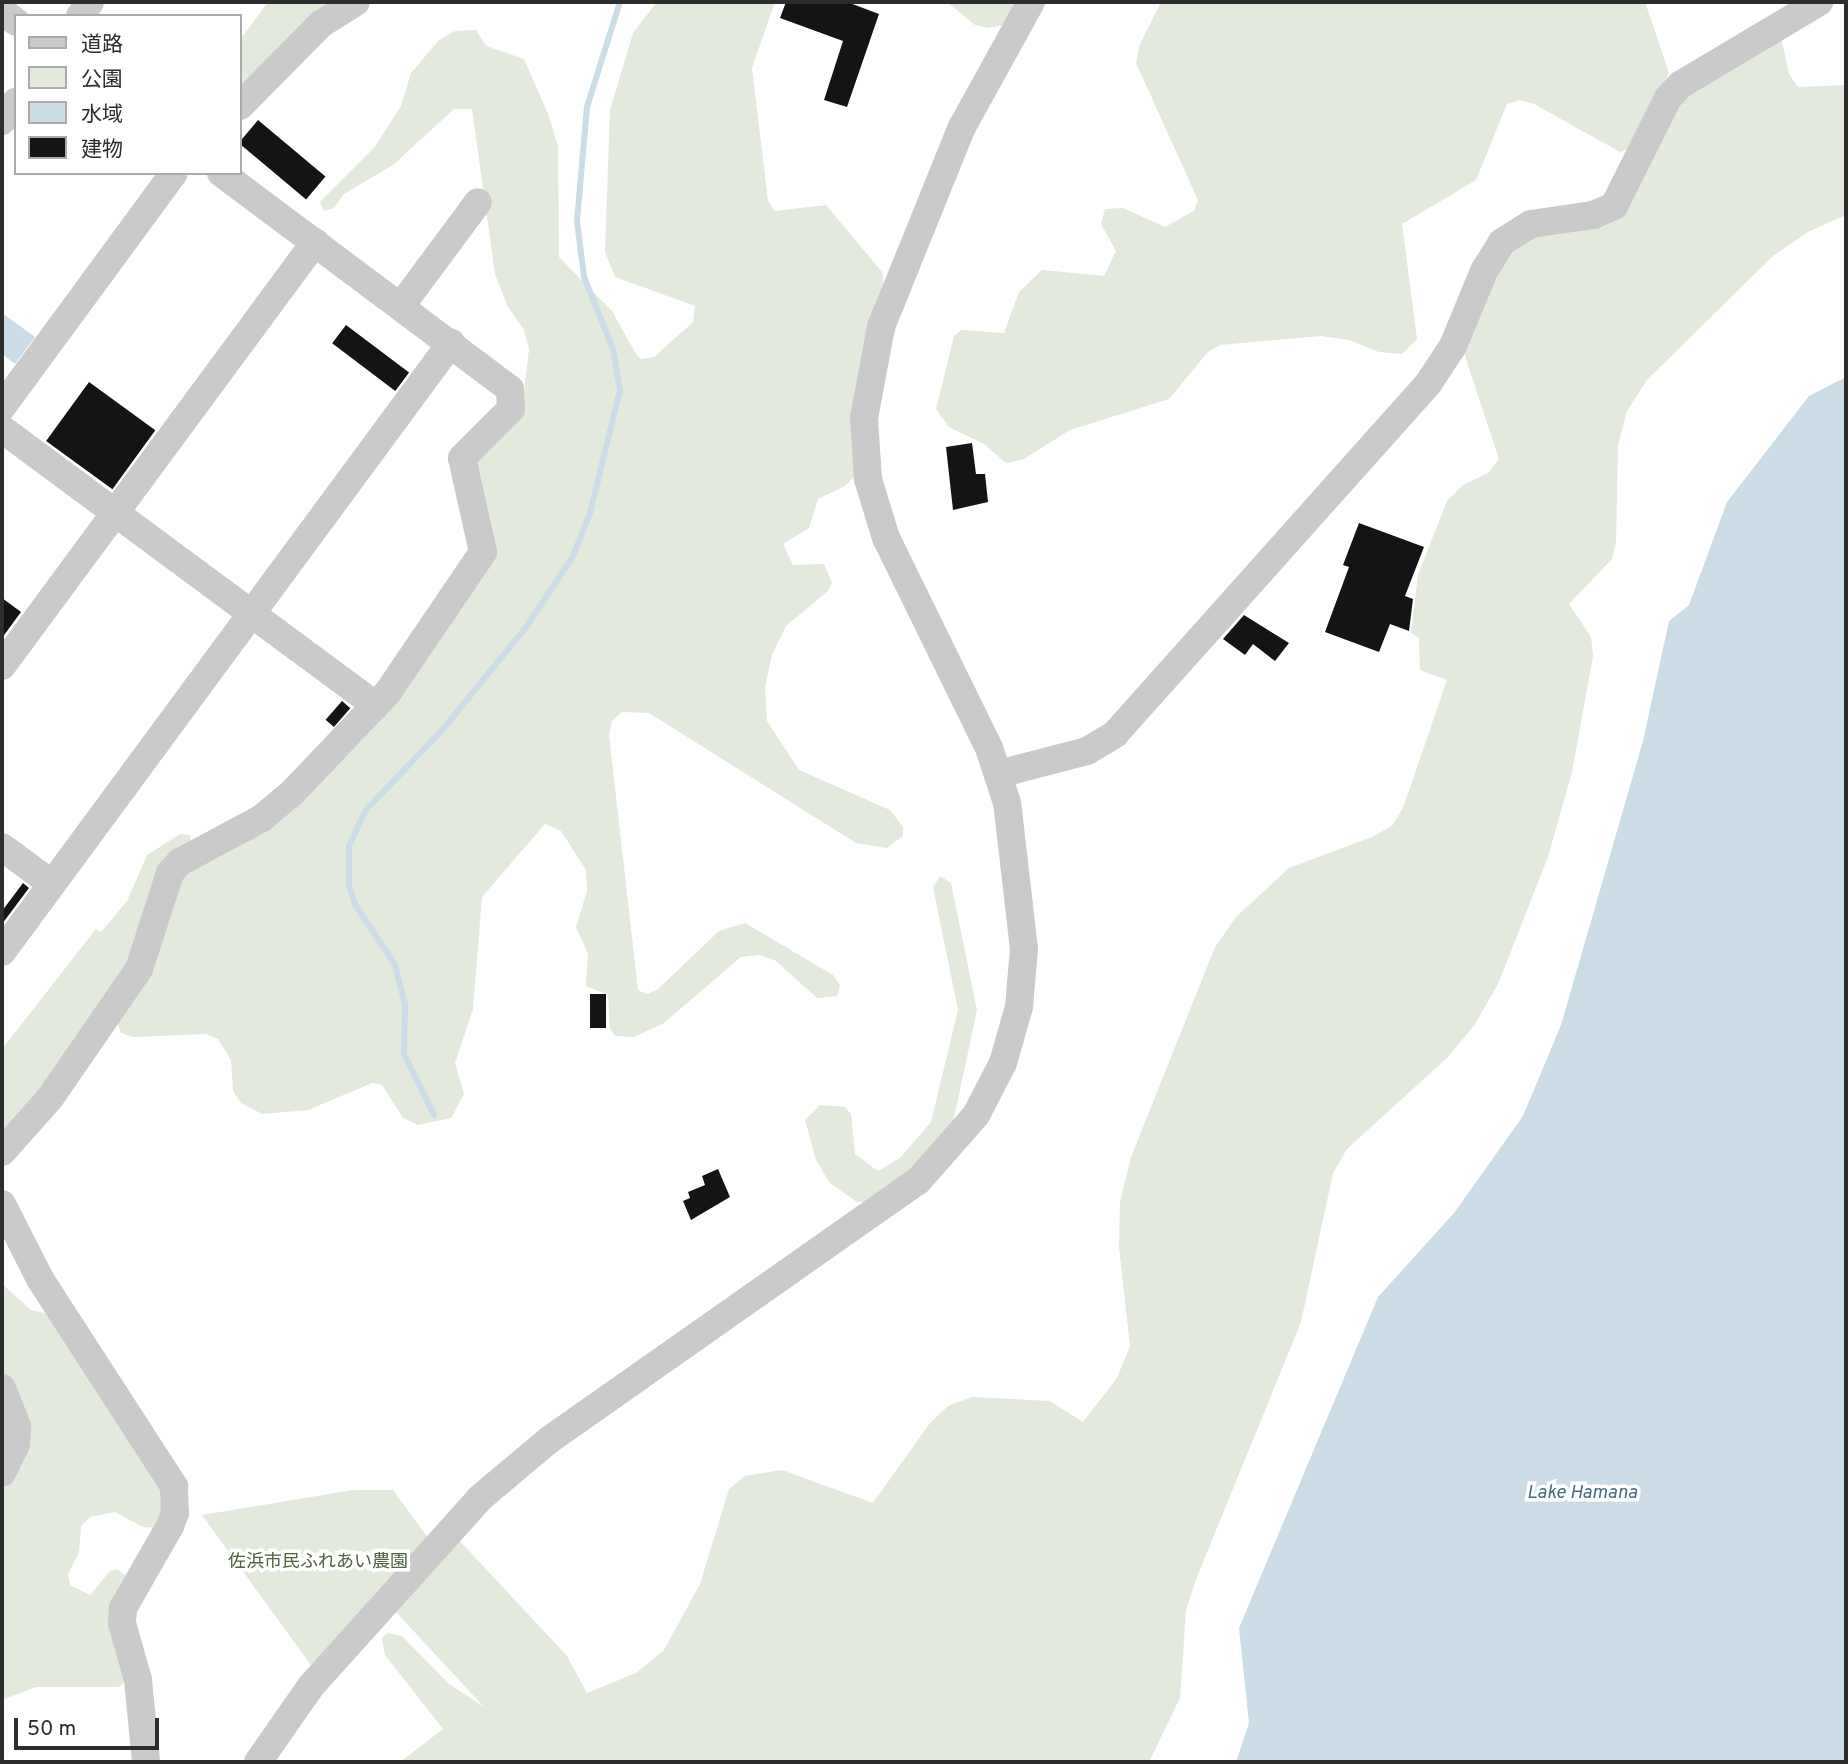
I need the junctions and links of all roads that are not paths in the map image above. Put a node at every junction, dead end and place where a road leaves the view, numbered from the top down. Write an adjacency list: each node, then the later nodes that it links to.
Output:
1 (356, 2): 4 (street)
2 (1031, 2): 19 (street)
3 (1819, 2): 19 (street)
4 (242, 104)
5 (14, 105): 6 (street)
6 (2, 121)
7 (173, 175): 13 (street)
8 (224, 175): 10 (street)
9 (478, 202): 11 (street)
10 (315, 242): 11 (street); 15 (street)
11 (401, 306): 12 (street)
12 (451, 343): 16 (street); 18 (street)
13 (2, 407)
14 (2, 429): 15 (street)
15 (115, 513): 16 (street); 17 (street)
16 (251, 614): 18 (street); 21 (street)
17 (2, 666)
18 (376, 706): 23 (street)
19 (999, 774): 28 (street)
20 (2, 847): 21 (street)
21 (52, 884): 22 (street)
22 (2, 952)
23 (2, 1152)
24 (2, 1204): 27 (street)
25 (2, 1388): 26 (street)
26 (2, 1473)
27 (146, 1762)
28 (258, 1762)

